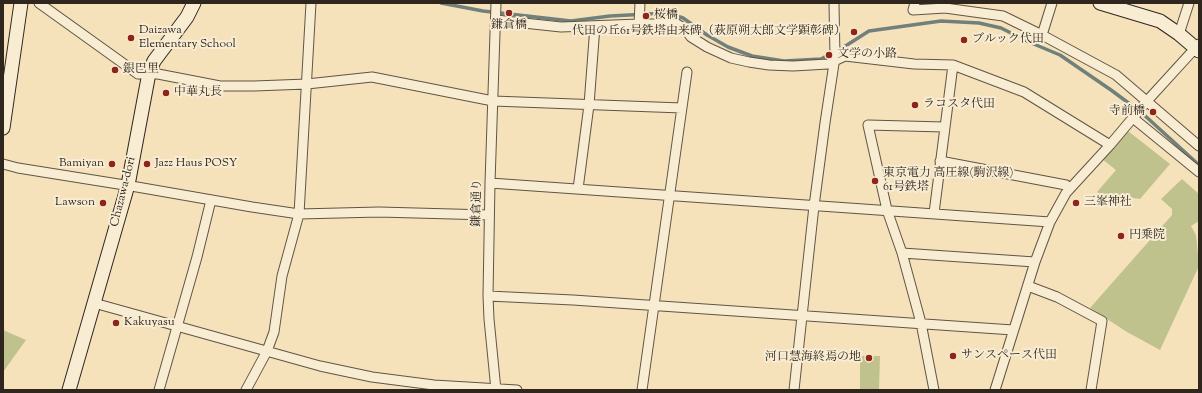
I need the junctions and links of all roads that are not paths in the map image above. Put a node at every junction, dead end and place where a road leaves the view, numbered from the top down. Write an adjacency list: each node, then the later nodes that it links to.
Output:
1 (22, 3): 28 (street)
2 (39, 3): 20 (street)
3 (194, 3): 20 (street, Chazawa-dori)
4 (311, 3): 21 (street)
5 (834, 3): 17 (street)
6 (915, 3): 15 (street)
7 (1052, 3): 15 (street)
8 (1100, 3): 14 (street)
9 (1189, 3): 14 (street)
10 (640, 5): 12 (street)
11 (496, 12): 13 (street); 22 (street, 鎌倉通り)
12 (639, 21): 13 (street); 17 (street)
13 (595, 26): 24 (street)
14 (1179, 34): 16 (street)
15 (1042, 35): 23 (street)
16 (1198, 48): 23 (street)
17 (835, 56): 18 (street); 40 (street)
18 (953, 65): 27 (street); 29 (street)
19 (687, 72): 25 (street)
20 (149, 73): 21 (street); 35 (street, Chazawa-dori)
21 (306, 84): 22 (street); 43 (street)
22 (493, 101): 24 (street); 34 (street, 鎌倉通り)
23 (1147, 101): 26 (street); 30 (street)
24 (589, 105): 25 (street); 37 (street)
25 (682, 108): 38 (street)
26 (1136, 115): 29 (street); 33 (street)
27 (944, 127): 31 (street); 41 (street)
28 (3, 128)
29 (1110, 145): 36 (street)
30 (1199, 146)
31 (940, 161): 36 (street); 42 (street)
32 (3, 164): 35 (street)
33 (1199, 172)
34 (490, 183): 37 (street); 44 (street, 鎌倉通り)
35 (128, 185): 39 (street); 50 (street, Chazawa-dori)
36 (1070, 188): 45 (street)
37 (578, 189): 38 (street)
38 (669, 195): 40 (street); 51 (street)
39 (211, 200): 43 (street); 54 (street)
40 (814, 206): 41 (street); 52 (street)
41 (887, 210): 42 (street); 46 (street)
42 (934, 213): 45 (street)
43 (299, 214): 44 (street); 56 (street)
44 (489, 215): 49 (street, 鎌倉通り)
45 (1050, 222): 47 (street)
46 (902, 253): 47 (street); 53 (street)
47 (1035, 262): 48 (street)
48 (1028, 286): 55 (street); 66 (street)
49 (488, 296): 51 (street); 57 (street, 鎌倉通り)
50 (94, 303): 54 (street); 58 (street, Chazawa-dori)
51 (653, 306): 52 (street); 62 (street)
52 (803, 316): 53 (street); 63 (street)
53 (921, 323): 55 (street); 64 (street)
54 (177, 327): 56 (street); 59 (street)
55 (1013, 330): 65 (street)
56 (266, 351): 57 (street); 60 (street)
57 (496, 389): 61 (street)
58 (69, 390)
59 (159, 390)
60 (246, 390)
61 (517, 390)
62 (642, 390)
63 (794, 390)
64 (934, 390)
65 (995, 390)
66 (1091, 390)

